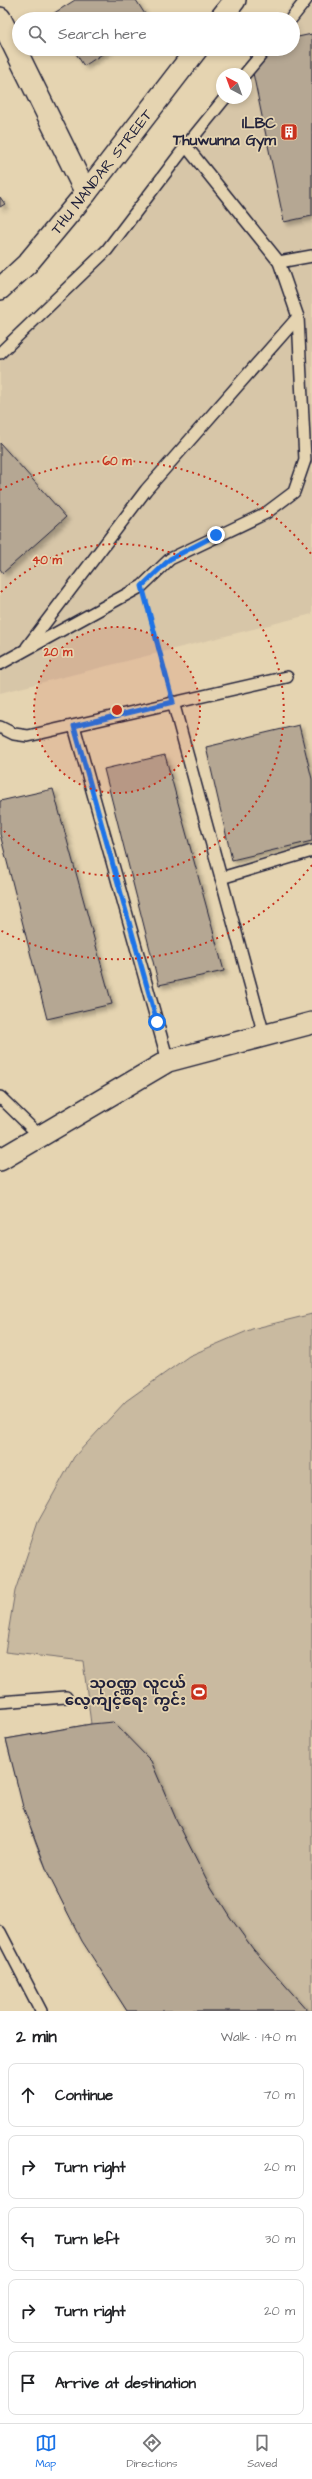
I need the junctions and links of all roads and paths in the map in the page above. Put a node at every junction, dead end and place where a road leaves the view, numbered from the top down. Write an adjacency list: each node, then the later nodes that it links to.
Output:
1 (235, 0): 3 (street)
2 (306, 0): 4 (lane)
3 (226, 12)
4 (296, 12)
5 (0, 18): 6 (street)
6 (12, 42)
7 (19, 56): 13 (street)
8 (192, 56): 13 (street, THU NANDAR STREET)
9 (260, 56): 10 (lane)
10 (250, 68)
11 (220, 104): 12 (lane)
12 (186, 146): 15 (lane); 18 (lane)
13 (86, 193): 16 (street, THU NANDAR STREET)
14 (312, 256): 15 (lane)
15 (279, 262): 17 (lane)
16 (0, 289)
17 (298, 318): 19 (lane); 20 (lane)
18 (0, 353)
19 (142, 586): 20 (lane); 23 (path)
20 (25, 651): 21 (lane)
21 (0, 664)
22 (287, 677): 23 (lane)
23 (173, 702): 24 (lane); 27 (lane)
24 (74, 726): 25 (lane); 30 (lane)
25 (0, 727)
26 (312, 851): 27 (lane)
27 (221, 878): 29 (lane)
28 (312, 1023): 29 (street)
29 (264, 1035): 30 (street)
30 (168, 1061): 32 (street)
31 (0, 1097): 32 (lane)
32 (40, 1136): 33 (street)
33 (0, 1160)
34 (66, 1697): 35 (lane)
35 (0, 1702)
36 (0, 1932): 37 (lane)
37 (41, 2011)

